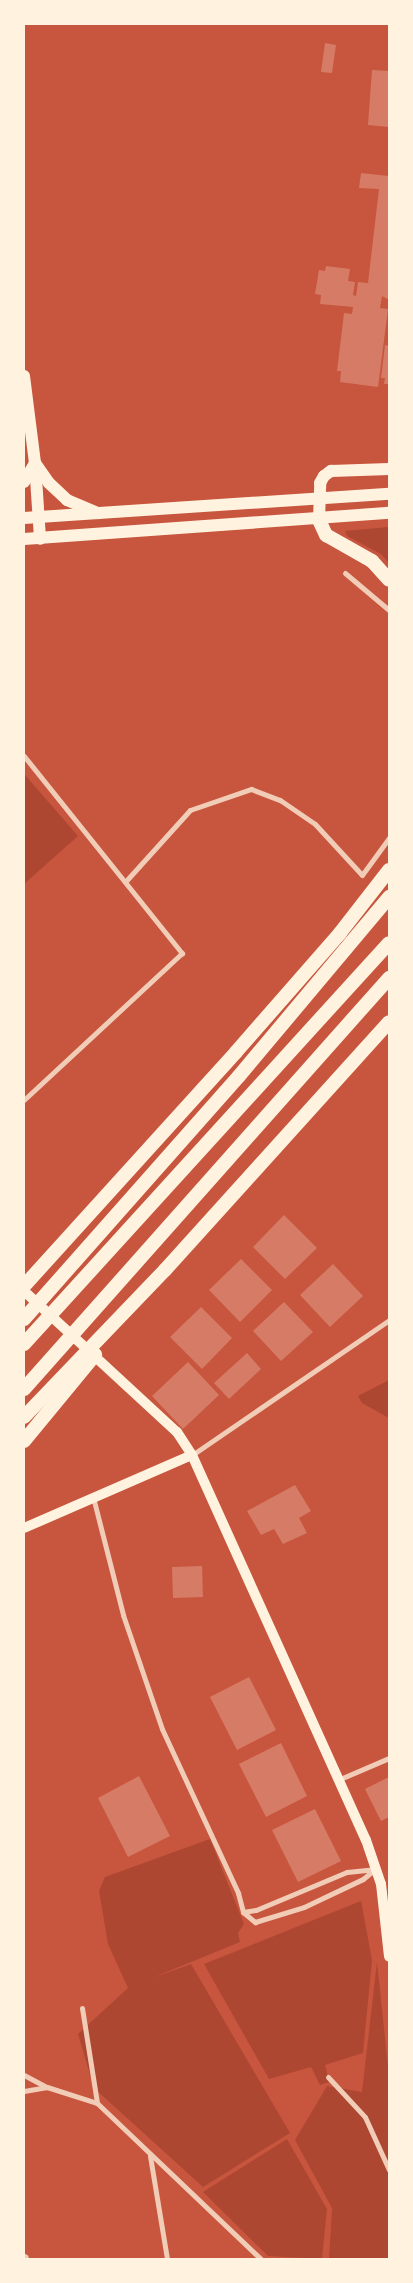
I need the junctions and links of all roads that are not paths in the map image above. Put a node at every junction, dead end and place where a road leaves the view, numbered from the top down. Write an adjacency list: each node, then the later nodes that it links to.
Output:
1 (24, 376): 2 (main road)
2 (35, 463): 4 (main road); 7 (main road); 9 (main road)
3 (389, 469): 6 (main road)
4 (24, 482)
5 (389, 494): 6 (main road)
6 (319, 500): 7 (main road); 10 (main road)
7 (100, 514): 9 (main road)
8 (389, 514): 10 (main road)
9 (30, 518): 12 (main road)
10 (319, 520): 12 (main road); 14 (highway)
11 (24, 539): 12 (main road)
12 (40, 539)
13 (345, 573): 15 (street)
14 (389, 580)
15 (389, 610)
16 (24, 756): 19 (street)
17 (389, 838): 19 (street)
18 (389, 870): 26 (highway)
19 (125, 882): 24 (street)
20 (389, 897): 28 (highway)
21 (389, 943): 30 (highway)
22 (389, 978): 31 (highway)
23 (389, 1022): 25 (highway)
24 (24, 1100)
25 (165, 1270): 32 (highway); 33 (highway)
26 (24, 1286)
27 (24, 1291): 34 (main road)
28 (24, 1319)
29 (389, 1320): 34 (street)
30 (24, 1344)
31 (24, 1389)
32 (24, 1417)
33 (24, 1441)
34 (192, 1456): 35 (main road); 38 (main road)
35 (93, 1496): 36 (main road); 40 (street)
36 (24, 1528)
37 (389, 1758): 38 (street)
38 (340, 1779): 39 (main road)
39 (375, 1869): 40 (street); 40 (street); 41 (main road)
40 (243, 1912)
41 (389, 1957)
42 (82, 2008): 47 (street)
43 (24, 2075): 45 (street)
44 (328, 2077): 49 (street)
45 (47, 2087): 46 (street); 47 (street)
46 (24, 2091)
47 (97, 2103): 48 (street)
48 (150, 2155): 50 (street); 51 (street)
49 (389, 2170)
50 (167, 2259)
51 (262, 2259)

